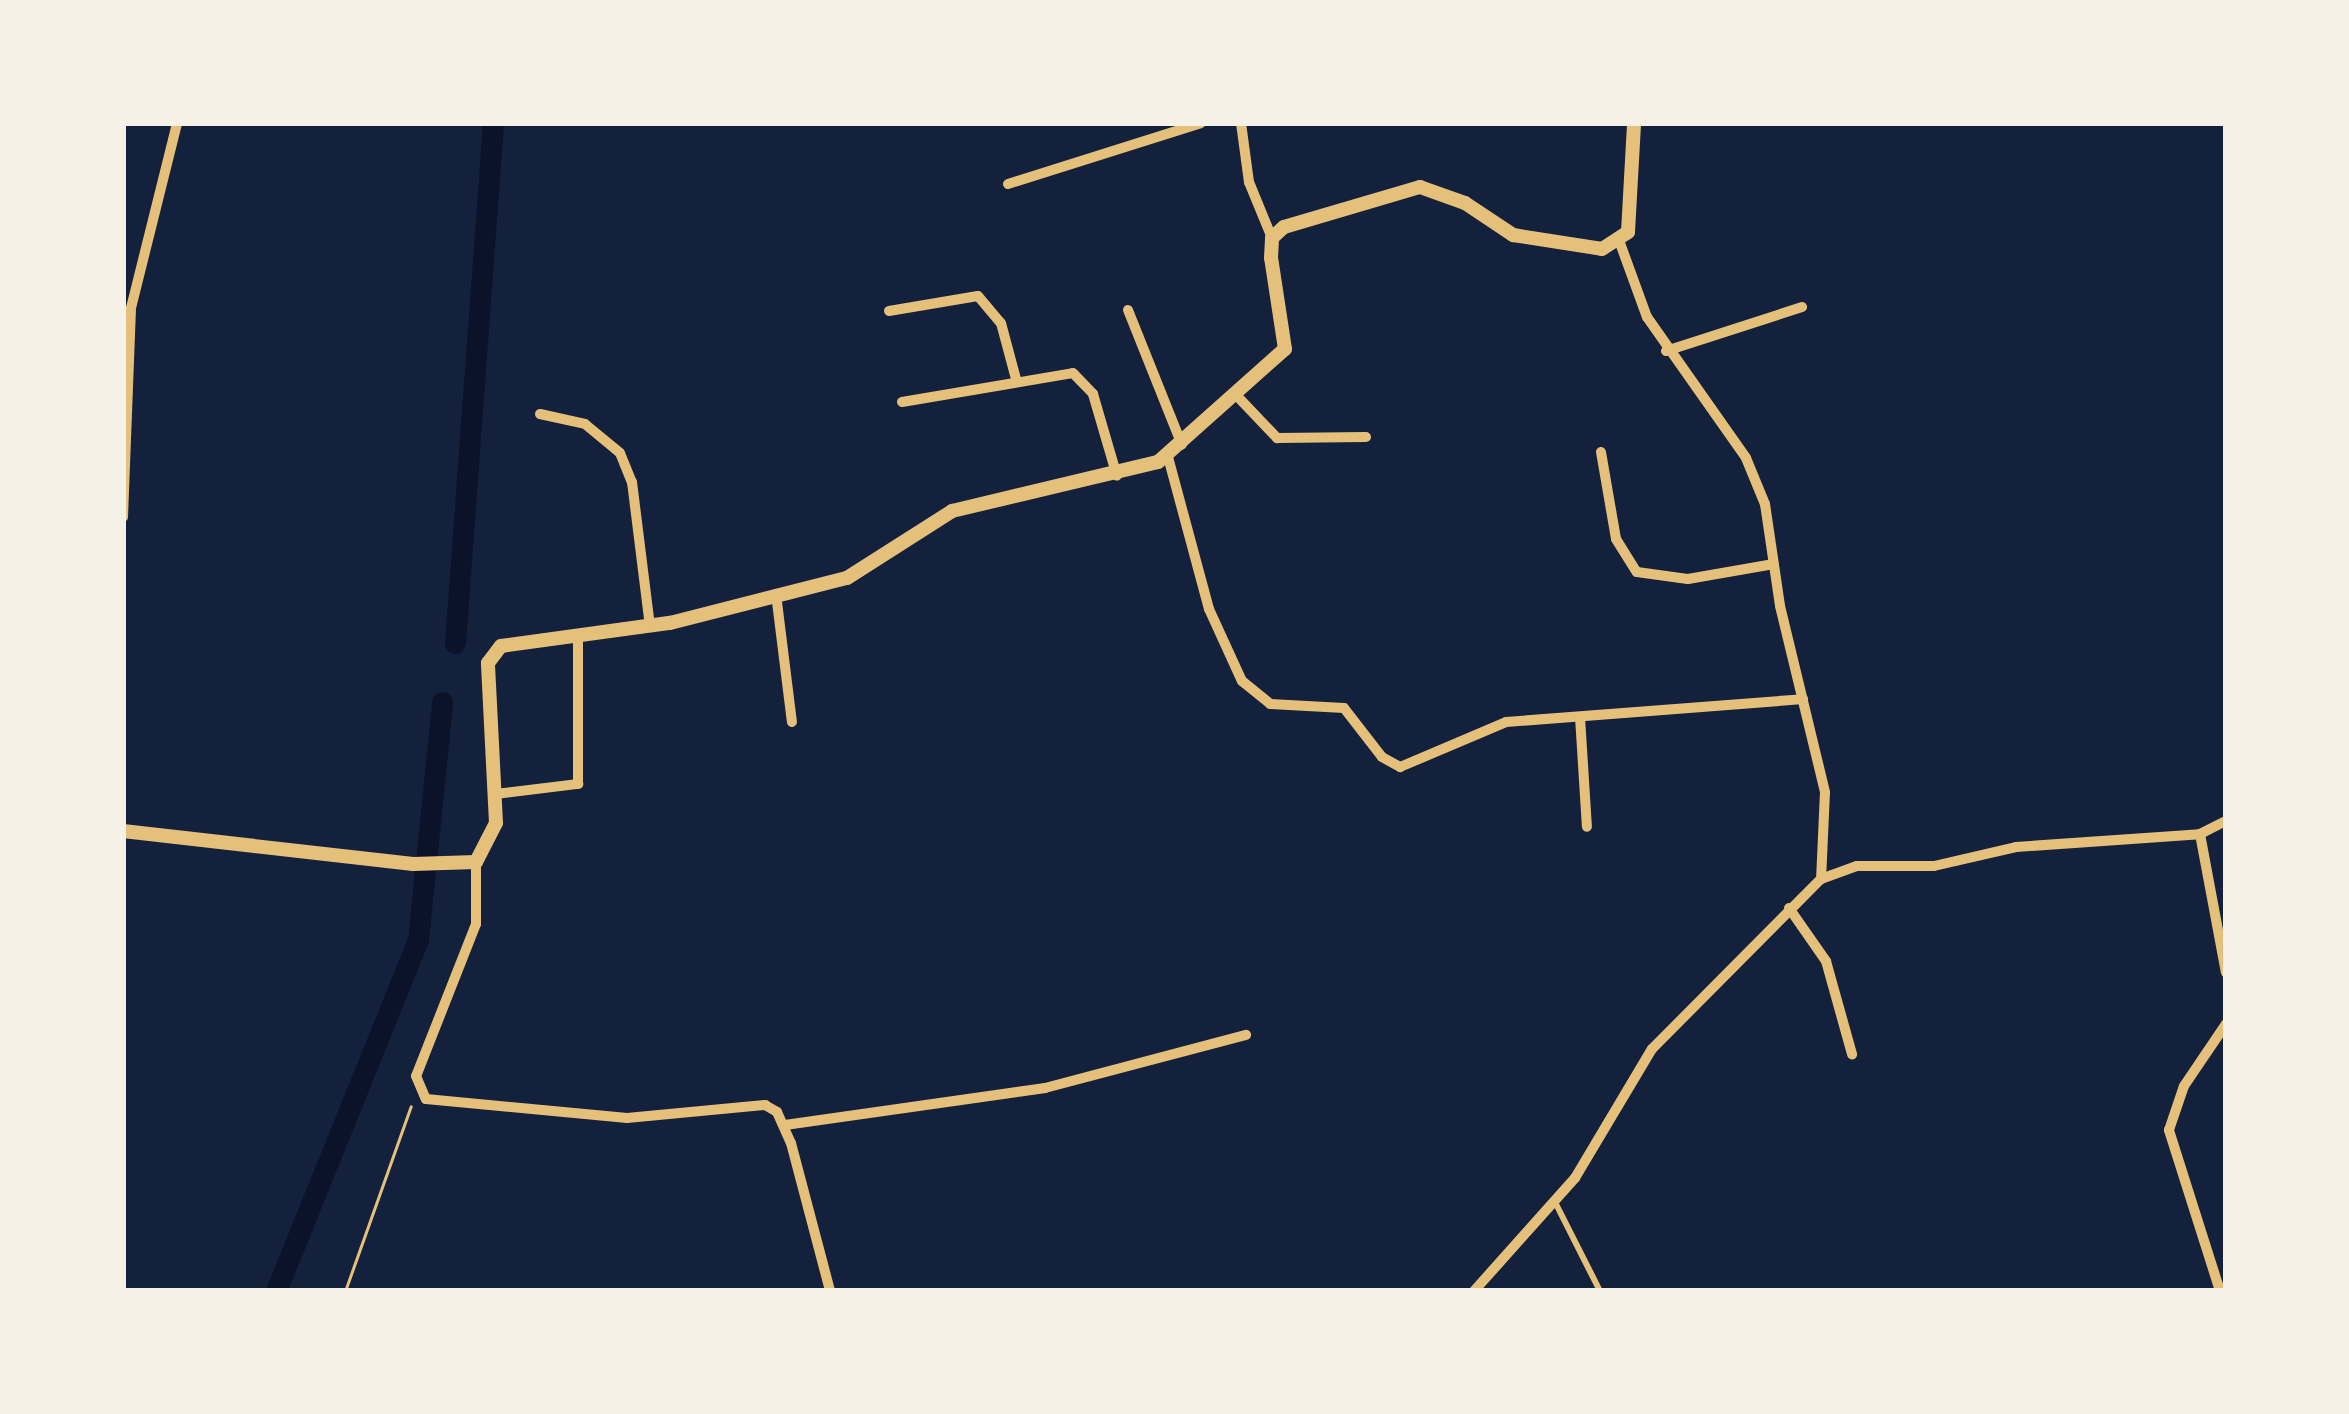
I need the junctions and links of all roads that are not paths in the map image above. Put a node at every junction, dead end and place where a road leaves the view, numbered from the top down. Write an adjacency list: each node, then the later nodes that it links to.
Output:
1 (177, 123): 18 (street)
2 (1201, 123): 5 (street)
3 (1241, 123): 6 (street)
4 (1634, 123): 7 (street)
5 (1009, 184)
6 (1272, 238): 7 (street); 13 (street)
7 (1620, 243): 11 (street)
8 (1802, 307): 11 (street)
9 (1128, 310): 17 (street)
10 (889, 311): 12 (street)
11 (1666, 351): 23 (street)
12 (1016, 379): 14 (street); 21 (street)
13 (1238, 397): 16 (street); 17 (street)
14 (902, 402)
15 (540, 414): 25 (street)
16 (1366, 437)
17 (1182, 445): 20 (street)
18 (127, 448): 22 (street)
19 (1601, 452): 23 (street)
20 (1168, 457): 21 (street); 28 (street)
21 (1117, 476): 24 (street)
22 (123, 517)
23 (1774, 564): 27 (street)
24 (776, 594): 25 (street); 29 (street)
25 (650, 626): 26 (street)
26 (578, 635): 30 (street); 30 (street)
27 (1803, 699): 28 (street); 36 (street)
28 (1580, 717): 32 (street)
29 (792, 722)
30 (496, 794): 35 (street)
31 (2226, 821): 34 (street)
32 (1587, 827)
33 (123, 831): 35 (street)
34 (2200, 834): 36 (street); 38 (street)
35 (468, 863): 43 (street)
36 (1821, 879): 37 (street)
37 (1789, 908): 42 (street); 44 (street)
38 (2224, 930): 39 (street)
39 (2226, 973)
40 (2226, 1024): 48 (street)
41 (1246, 1035): 43 (street)
42 (1852, 1054)
43 (784, 1125): 45 (street)
44 (1555, 1202): 46 (street); 47 (lane)
45 (830, 1291)
46 (1474, 1291)
47 (1600, 1291)
48 (2220, 1291)

